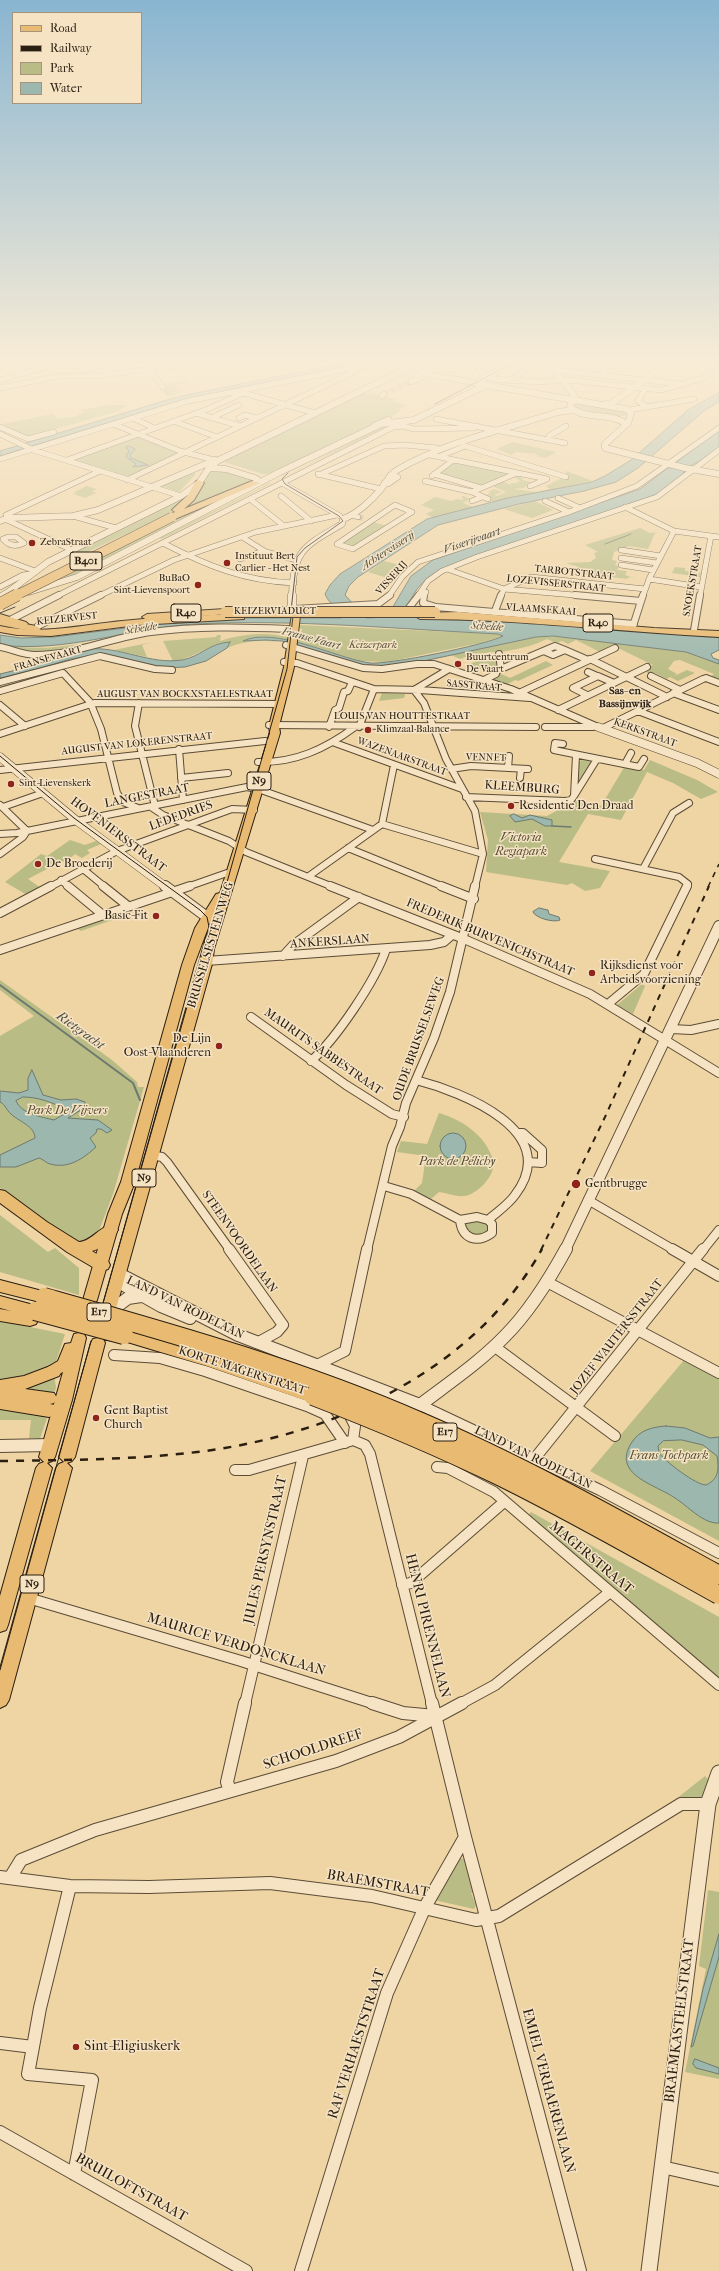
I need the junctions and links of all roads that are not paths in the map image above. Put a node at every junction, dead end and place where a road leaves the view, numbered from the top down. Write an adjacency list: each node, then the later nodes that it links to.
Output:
1 (94, 469): 16 (street)
2 (149, 469): 30 (street)
3 (194, 469): 19 (street)
4 (208, 469): 28 (street)
5 (225, 469): 32 (street)
6 (286, 469): 32 (street)
7 (309, 469): 17 (street)
8 (332, 469): 23 (street)
9 (401, 469): 35 (street)
10 (441, 469): 24 (street)
11 (495, 469): 18 (street)
12 (541, 469): 20 (street)
13 (661, 469): 48 (street, VISSERIJ)
14 (689, 469): 15 (street)
15 (694, 470): 21 (street); 49 (street)
16 (100, 471): 30 (street); 54 (street)
17 (305, 471): 23 (street); 33 (street)
18 (517, 473): 29 (street); 38 (street)
19 (183, 474): 28 (street); 37 (street)
20 (557, 474): 25 (street); 29 (street)
21 (708, 474): 22 (street); 27 (street)
22 (719, 474)
23 (319, 475): 35 (street)
24 (432, 475): 26 (street); 31 (street); 34 (street)
25 (566, 476)
26 (447, 477): 31 (street); 38 (street)
27 (719, 477)
28 (202, 479): 40 (street); 52 (highway, B401)
29 (547, 479): 36 (street)
30 (127, 480): 37 (street)
31 (441, 480): 34 (street)
32 (258, 482): 52 (highway); 87 (street)
33 (282, 483): 44 (street); 53 (street)
34 (435, 484): 39 (street)
35 (383, 486): 53 (street)
36 (530, 486)
37 (153, 487): 40 (street); 51 (street)
38 (481, 488): 39 (street)
39 (472, 492): 42 (street)
40 (181, 496): 62 (street)
41 (281, 496): 56 (street)
42 (482, 497): 45 (street); 47 (street)
43 (558, 498): 48 (street)
44 (250, 499): 61 (street); 69 (street)
45 (488, 499)
46 (545, 500): 50 (street)
47 (472, 501)
48 (580, 508): 50 (street, VISSERIJ)
49 (625, 508): 63 (street); 81 (street)
50 (569, 512): 99 (street, VISSERIJ)
51 (73, 516): 54 (street); 62 (street)
52 (169, 517): 95 (highway, B401); 98 (highway, B401, bridge)
53 (340, 517): 56 (street); 78 (street)
54 (4, 518): 64 (street)
55 (365, 519): 57 (street)
56 (311, 521): 61 (street)
57 (372, 521): 58 (street); 60 (street); 60 (street)
58 (378, 522)
59 (384, 524): 60 (street)
60 (390, 525)
61 (284, 526): 67 (street)
62 (116, 528): 70 (street)
63 (674, 530): 65 (street); 74 (street)
64 (34, 533): 68 (street); 70 (street)
65 (711, 536): 66 (street); 90 (street, SNOEKSTRAAT)
66 (719, 537)
67 (242, 538): 72 (street); 73 (street)
68 (19, 539)
69 (163, 543): 73 (street); 109 (street)
70 (72, 550): 83 (street)
71 (621, 550): 74 (street)
72 (263, 551): 77 (street); 78 (street)
73 (188, 555): 88 (street); 114 (street)
74 (660, 556): 79 (street)
75 (0, 558): 83 (street)
76 (621, 558): 79 (street)
77 (240, 559)
78 (296, 560): 88 (street)
79 (657, 563): 82 (street)
80 (621, 565): 82 (street)
81 (447, 569): 84 (street); 91 (street, LOZEVISSERSTRAAT)
82 (653, 570): 85 (street)
83 (33, 573): 87 (street); 89 (street); 95 (street)
84 (435, 576): 94 (street); 102 (street)
85 (649, 579): 90 (street); 92 (street)
86 (567, 581): 91 (street, TARBOTSTRAAT); 92 (street, TARBOTSTRAAT); 93 (street)
87 (62, 582): 98 (street)
88 (294, 583): 112 (street)
89 (0, 587)
90 (701, 587): 116 (street, SNOEKSTRAAT)
91 (504, 589): 93 (street, LOZEVISSERSTRAAT); 103 (street)
92 (645, 589): 97 (street)
93 (564, 594): 97 (street, LOZEVISSERSTRAAT)
94 (418, 597): 101 (street); 102 (street)
95 (0, 599)
96 (350, 601): 99 (street)
97 (641, 601): 111 (street)
98 (0, 605)
99 (358, 606): 100 (street, VISSERIJ)
100 (332, 608): 101 (main road, bridge); 112 (main road)
101 (408, 609): 102 (main road, bridge)
102 (432, 610): 103 (street, VLAAMSEKAAI); 104 (highway, KEIZERVIADUCT / R40, bridge); 105 (main road, VLAAMSEKAAI / R40); 111 (main road, VLAAMSEKAAI / R40)
103 (495, 611): 111 (street, VLAAMSEKAAI)
104 (225, 614): 106 (highway, KEIZERVIADUCT / R40); 107 (highway, R40)
105 (466, 616): 112 (main road); 117 (main road, VLAAMSEKAAI / R40)
106 (147, 617): 108 (main road, KEIZERVIADUCT / R40)
107 (167, 617): 110 (main road, R40)
108 (115, 620): 112 (main road); 115 (main road, KEIZERVEST / R40)
109 (2, 621): 114 (highway, R40)
110 (137, 622): 112 (main road); 115 (main road, KEIZERVEST / R40)
111 (634, 626): 116 (main road, VLAAMSEKAAI / R40)
112 (291, 627): 118 (street, KERKSTRAAT); 122 (main road, BRUSSELSESTEENWEG / N9); 125 (street, KERKSTRAAT)
113 (0, 629): 115 (main road, KEIZERVEST / R40)
114 (36, 629): 115 (main road, R40)
115 (74, 629)
116 (694, 630): 117 (main road, VLAAMSEKAAI / R40)
117 (719, 632)
118 (0, 647)
119 (616, 648): 121 (street)
120 (499, 654): 126 (street)
121 (589, 660): 123 (street); 126 (street); 130 (street)
122 (286, 662): 133 (street, SASSTRAAT); 146 (main road, BRUSSELSESTEENWEG / N9)
123 (575, 666): 128 (street); 140 (street)
124 (647, 667): 130 (street)
125 (449, 669): 131 (street, KERKSTRAAT); 137 (street)
126 (501, 669): 131 (street)
127 (172, 670): 132 (street, FRANSEVAART)
128 (597, 676): 134 (street); 142 (street)
129 (651, 676): 138 (street)
130 (625, 677): 134 (street); 143 (street)
131 (484, 680): 140 (street, KERKSTRAAT)
132 (0, 682)
133 (352, 682): 136 (street, SASSTRAAT); 154 (street)
134 (614, 683): 142 (street)
135 (719, 683): 138 (street)
136 (374, 689): 137 (street, SASSTRAAT); 155 (street)
137 (414, 690): 144 (street, SASSTRAAT); 156 (street, OUDE BRUSSELSEWEG)
138 (680, 690): 141 (street)
139 (0, 691): 147 (street)
140 (519, 693): 144 (street, KERKSTRAAT)
141 (673, 693): 143 (street); 150 (street)
142 (587, 695): 149 (street)
143 (666, 697): 151 (street)
144 (532, 698): 149 (street, KERKSTRAAT)
145 (139, 703): 146 (street, AUGUST VAN BOCKXSTAELESTRAAT); 147 (street, AUGUST VAN BOCKXSTAELESTRAAT); 164 (street)
146 (278, 703): 153 (main road, BRUSSELSESTEENWEG / N9)
147 (90, 704): 152 (street, AUGUST VAN BOCKXSTAELESTRAAT); 169 (street)
148 (0, 705): 152 (street)
149 (558, 710): 157 (street, KERKSTRAAT)
150 (719, 710)
151 (638, 711): 157 (street); 161 (street)
152 (26, 726): 158 (street, AUGUST VAN BOCKXSTAELESTRAAT)
153 (272, 726): 154 (street, LOUIS VAN HOUTTESTRAAT); 159 (main road, BRUSSELSESTEENWEG / N9); 172 (main road, BRUSSELSESTEENWEG / N9)
154 (329, 727): 155 (street, LOUIS VAN HOUTTESTRAAT)
155 (357, 727): 156 (street, LOUIS VAN HOUTTESTRAAT); 160 (street)
156 (434, 727): 157 (street, LOUIS VAN HOUTTESTRAAT); 177 (street, OUDE BRUSSELSEWEG)
157 (600, 728): 180 (street, KERKSTRAAT)
158 (0, 734)
159 (265, 741): 163 (street, AUGUST VAN LOKERENSTRAAT); 172 (main road, BRUSSELSESTEENWEG / N9)
160 (335, 742): 172 (street); 174 (street, WAZENAARSTRAAT)
161 (719, 742)
162 (563, 744): 166 (street)
163 (179, 749): 164 (street, AUGUST VAN LOKERENSTRAAT); 181 (street)
164 (142, 753): 169 (street, AUGUST VAN LOKERENSTRAAT); 191 (street)
165 (631, 753): 173 (street)
166 (576, 755): 170 (street); 186 (street, KLEEMBURG)
167 (509, 756): 176 (street)
168 (0, 757): 175 (street, HOVENIERSSTRAAT)
169 (108, 757): 175 (street, AUGUST VAN LOKERENSTRAAT); 192 (street)
170 (597, 759): 173 (street); 186 (street, KLEEMBURG)
171 (644, 759): 173 (street)
172 (260, 762): 183 (main road, BRUSSELSESTEENWEG / N9)
173 (625, 764)
174 (394, 765): 184 (street, WAZENAARSTRAAT); 196 (street)
175 (11, 767): 178 (street, AUGUST VAN LOKERENSTRAAT); 185 (street, HOVENIERSSTRAAT)
176 (508, 768): 177 (street, VENNET); 182 (street, VENNET)
177 (451, 769): 184 (street, OUDE BRUSSELSEWEG)
178 (0, 770)
179 (228, 773): 181 (street)
180 (719, 774)
181 (181, 778): 188 (street)
182 (520, 778)
183 (254, 788): 188 (street, LANGESTRAAT); 193 (main road, BRUSSELSESTEENWEG / N9); 197 (street)
184 (462, 789): 187 (street, OUDE BRUSSELSEWEG)
185 (43, 793): 190 (street); 194 (street, HOVENIERSSTRAAT)
186 (574, 796): 187 (street, KLEEMBURG)
187 (466, 797): 204 (street, OUDE BRUSSELSEWEG)
188 (183, 800): 191 (street, LANGESTRAAT)
189 (689, 803): 207 (street)
190 (1, 806): 198 (street)
191 (153, 806): 192 (street, LANGESTRAAT); 195 (street, FREDERIK BURVENICHSTRAAT)
192 (139, 808): 194 (street, LANGESTRAAT)
193 (250, 810): 195 (street, LEDEDRIES); 200 (main road, BRUSSELSESTEENWEG / N9)
194 (76, 821): 198 (street, LANGESTRAAT); 202 (street, HOVENIERSSTRAAT)
195 (190, 824): 200 (street, FREDERIK BURVENICHSTRAAT); 202 (street, LEDEDRIES)
196 (382, 824): 197 (street); 204 (street)
197 (372, 830): 201 (street)
198 (27, 831): 199 (street, LANGESTRAAT); 203 (street)
199 (0, 834)
200 (237, 846): 208 (main road, BRUSSELSESTEENWEG / N9); 209 (street, FREDERIK BURVENICHSTRAAT); 218 (main road, BRUSSELSESTEENWEG / N9)
201 (348, 848): 209 (street); 213 (street)
202 (117, 851): 206 (street, LEDEDRIES); 211 (street, HOVENIERSSTRAAT)
203 (0, 854)
204 (483, 854): 213 (street, OUDE BRUSSELSEWEG)
205 (595, 859): 207 (street)
206 (83, 869): 210 (street, LEDEDRIES); 215 (street)
207 (642, 869): 227 (street)
208 (227, 873): 211 (street); 218 (main road, BRUSSELSESTEENWEG / N9)
209 (309, 876): 212 (street, FREDERIK BURVENICHSTRAAT)
210 (61, 880): 216 (street, LEDEDRIES); 217 (street)
211 (172, 890): 214 (street, HOVENIERSSTRAAT); 215 (street)
212 (359, 897): 221 (street, FREDERIK BURVENICHSTRAAT); 225 (street)
213 (474, 899): 222 (street, OUDE BRUSSELSEWEG)
214 (192, 905): 218 (street, HOVENIERSSTRAAT); 220 (street, HOVENIERSSTRAAT)
215 (128, 906): 217 (street)
216 (0, 913)
217 (103, 914): 224 (street)
218 (212, 918): 220 (main road, BRUSSELSESTEENWEG / N9); 226 (main road, BRUSSELSESTEENWEG / N9)
219 (719, 926): 230 (street)
220 (201, 928): 233 (main road, BRUSSELSESTEENWEG / N9)
221 (452, 935): 222 (street, FREDERIK BURVENICHSTRAAT); 223 (street, ANKERSLAAN)
222 (464, 940): 227 (street, FREDERIK BURVENICHSTRAAT); 236 (street, OUDE BRUSSELSEWEG)
223 (386, 949): 225 (street, ANKERSLAAN); 232 (street)
224 (0, 950)
225 (283, 956): 226 (street, ANKERSLAAN)
226 (206, 961): 234 (main road, BRUSSELSESTEENWEG / N9)
227 (608, 1004): 231 (street, FREDERIK BURVENICHSTRAAT)
228 (251, 1017): 232 (street, MAURITS SABBESTRAAT)
229 (719, 1024): 230 (street)
230 (671, 1029): 231 (street)
231 (666, 1040): 235 (street, FREDERIK BURVENICHSTRAAT); 246 (street)
232 (311, 1061): 237 (street, MAURITS SABBESTRAAT)
233 (158, 1069): 234 (street); 249 (main road, BRUSSELSESTEENWEG / N9)
234 (174, 1070): 241 (main road, BRUSSELSESTEENWEG / N9)
235 (719, 1073)
236 (416, 1080): 237 (street, OUDE BRUSSELSEWEG); 238 (street)
237 (404, 1117): 243 (street, OUDE BRUSSELSEWEG)
238 (518, 1133): 239 (street); 240 (street)
239 (542, 1150): 240 (street); 242 (street)
240 (526, 1151): 242 (street)
241 (151, 1155): 255 (main road, BRUSSELSESTEENWEG / N9); 265 (street, STEENVOORDELAAN)
242 (528, 1162): 248 (street)
243 (384, 1186): 247 (street); 269 (street, OUDE BRUSSELSEWEG)
244 (0, 1195): 251 (highway)
245 (0, 1200): 253 (highway)
246 (588, 1200): 252 (street); 256 (street)
247 (460, 1220): 248 (street); 248 (street)
248 (488, 1220)
249 (110, 1230): 251 (highway, N9); 253 (main road, BRUSSELSESTEENWEG / N9)
250 (719, 1230): 252 (street, JOZEF WAUTERSSTRAAT)
251 (73, 1248): 253 (highway)
252 (693, 1260): 254 (street); 264 (street, JOZEF WAUTERSSTRAAT)
253 (100, 1268): 255 (main road); 259 (main road, BRUSSELSESTEENWEG / N9)
254 (719, 1276)
255 (118, 1278): 258 (street, LAND VAN RODELAAN); 261 (main road, BRUSSELSESTEENWEG / N9); 265 (street, LAND VAN RODELAAN)
256 (547, 1282): 264 (street); 267 (street)
257 (0, 1286): 262 (highway, E17)
258 (141, 1296): 261 (street, BRUSSELSESTEENWEG / N9); 265 (street, LAND VAN RODELAAN)
259 (90, 1300)
260 (0, 1302): 262 (highway, E17)
261 (113, 1306)
262 (36, 1309): 263 (highway); 289 (highway, E17, bridge); 292 (highway, E17, bridge)
263 (0, 1315)
264 (637, 1329): 271 (street); 278 (street, JOZEF WAUTERSSTRAAT)
265 (254, 1342): 269 (street, LAND VAN RODELAAN)
266 (98, 1344): 275 (main road, N9)
267 (494, 1347): 277 (street); 278 (street)
268 (114, 1355): 280 (street, KORTE MAGERSTRAAT)
269 (313, 1363): 277 (street, LAND VAN RODELAAN); 280 (street)
270 (53, 1371): 272 (highway); 276 (main road, N9)
271 (719, 1373)
272 (0, 1386)
273 (0, 1392): 276 (highway)
274 (0, 1402): 276 (highway)
275 (81, 1403): 276 (main road); 293 (main road, N9)
276 (56, 1405): 283 (main road, N9)
277 (420, 1405): 284 (street, LAND VAN RODELAAN)
278 (578, 1407): 279 (street); 284 (street, JOZEF WAUTERSSTRAAT)
279 (615, 1436)
280 (349, 1442): 282 (street); 290 (street, HENRI PIRENNELAAN)
281 (0, 1446): 283 (street)
282 (303, 1456): 286 (street); 295 (street, JULES PERSYNSTRAAT)
283 (47, 1457): 294 (main road, N9)
284 (534, 1458): 288 (street, LAND VAN RODELAAN)
285 (437, 1467): 287 (street, MAGERSTRAAT)
286 (235, 1470)
287 (504, 1502): 290 (street); 291 (street, MAGERSTRAAT)
288 (719, 1553)
289 (719, 1575)
290 (402, 1585): 298 (street, HENRI PIRENNELAAN)
291 (610, 1592): 296 (street, MAGERSTRAAT); 298 (street, SCHOOLDREEF)
292 (719, 1595)
293 (28, 1598): 295 (street, MAURICE VERDONCKLAAN); 297 (main road, N9)
294 (0, 1624)
295 (253, 1664): 298 (street, MAURICE VERDONCKLAAN); 300 (street, JULES PERSYNSTRAAT)
296 (719, 1685)
297 (0, 1700)
298 (436, 1716): 300 (street, SCHOOLDREEF); 302 (street, HENRI PIRENNELAAN)
299 (719, 1774): 301 (street, BRAEMKASTEELSTRAAT)
300 (230, 1791): 303 (street, SCHOOLDREEF)
301 (708, 1804): 306 (street, BRAEMSTRAAT); 310 (street, BRAEMKASTEELSTRAAT)
302 (465, 1837): 305 (street, RAF VERHAESTSTRAAT); 306 (street, HENRI PIRENNELAAN)
303 (5, 1878): 304 (street, BRAEMSTRAAT)
304 (70, 1886): 305 (street, BRAEMSTRAAT); 308 (street)
305 (425, 1907): 306 (street, BRAEMSTRAAT); 314 (street, RAF VERHAESTSTRAAT)
306 (488, 1918): 315 (street, EMIEL VERHAERENLAAN)
307 (0, 2044): 308 (street)
308 (33, 2047): 311 (street)
309 (0, 2132): 311 (street, BRUILOFTSTRAAT)
310 (662, 2167): 312 (street); 316 (street, BRAEMKASTEELSTRAAT)
311 (74, 2174): 313 (street, BRUILOFTSTRAAT)
312 (719, 2180)
313 (246, 2271)
314 (301, 2271)
315 (580, 2271)
316 (649, 2271)

